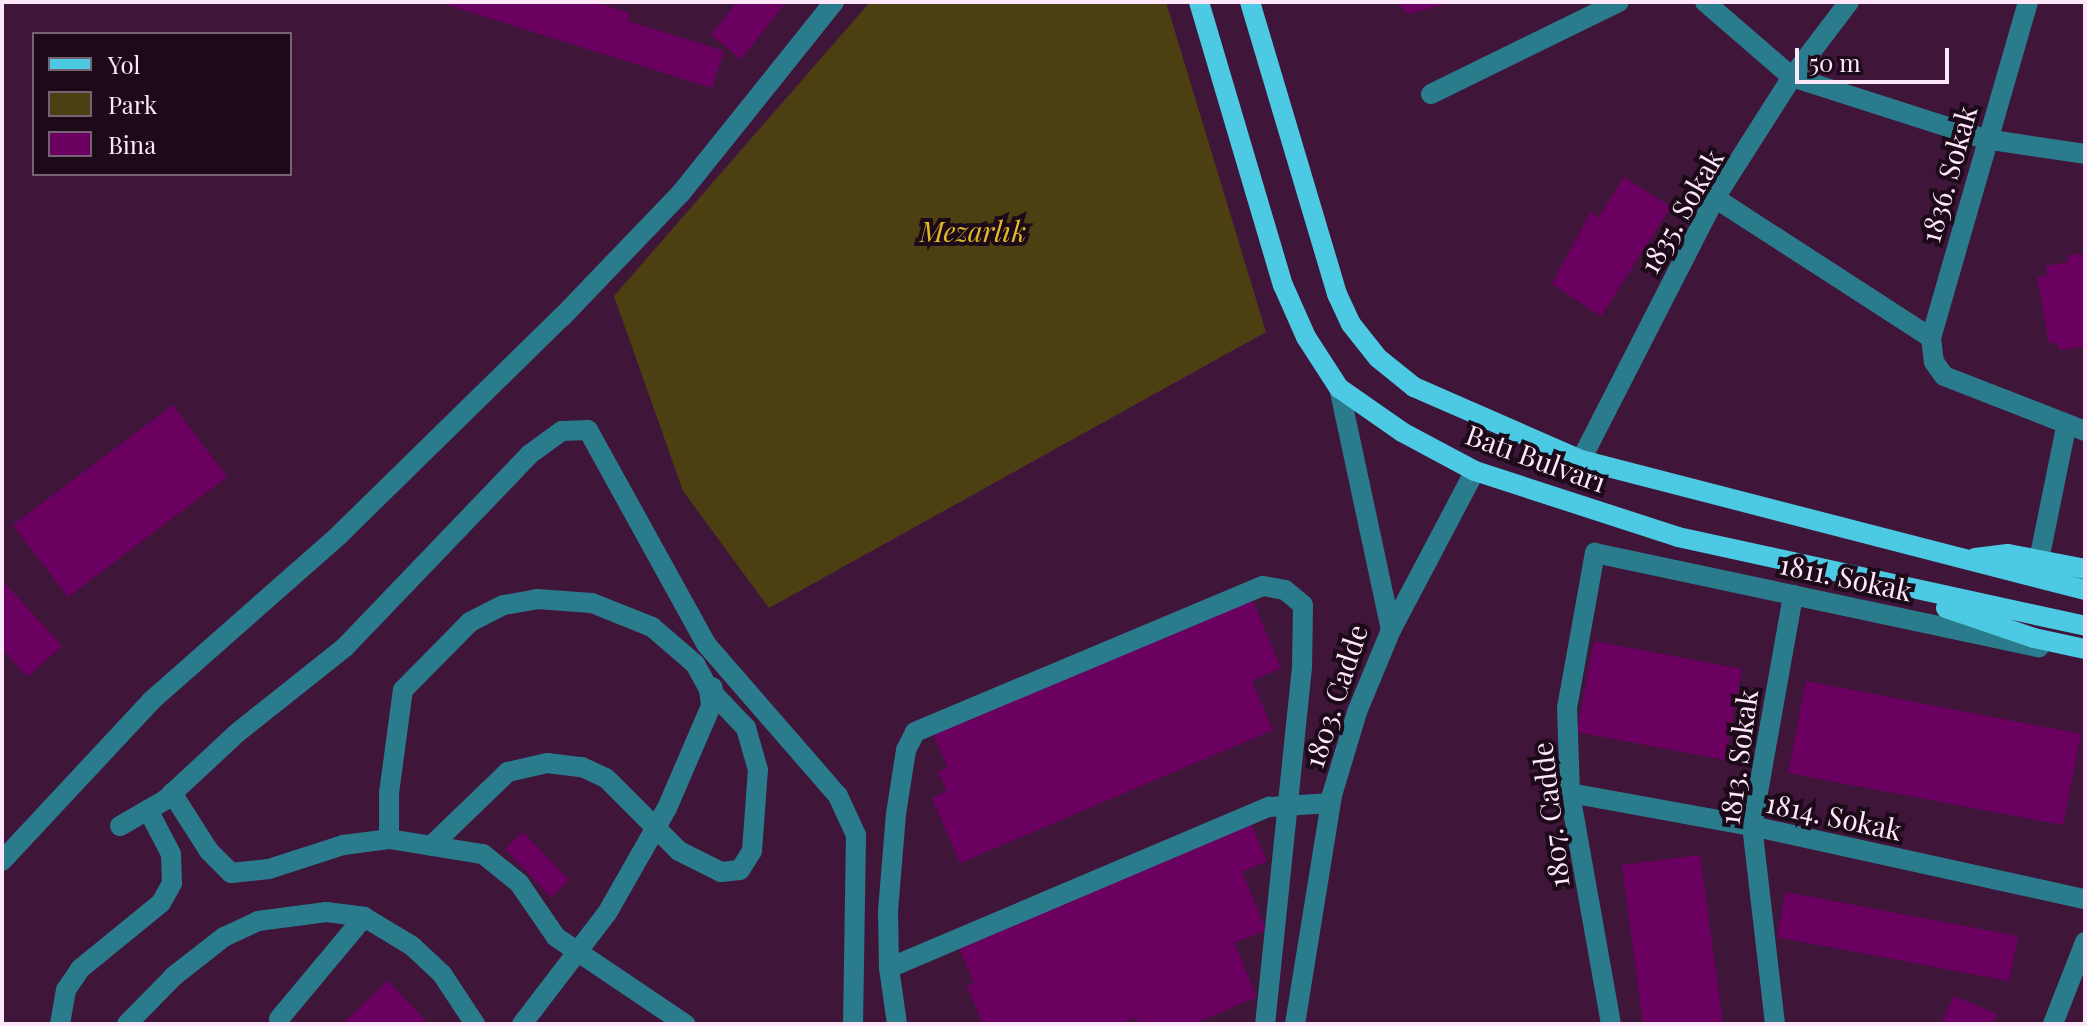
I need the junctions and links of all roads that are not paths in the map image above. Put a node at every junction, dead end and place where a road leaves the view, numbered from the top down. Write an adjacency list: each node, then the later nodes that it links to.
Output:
1 (834, 2): 41 (street)
2 (1199, 2): 14 (main road, Batı Bulvarı)
3 (1250, 2): 16 (main road, Batı Bulvarı)
4 (1619, 2): 9 (street)
5 (1705, 2): 8 (street)
6 (1849, 2): 8 (street, 1835. Sokak)
7 (2028, 2): 10 (street, 1836. Sokak)
8 (1792, 77): 10 (street); 12 (street, 1835. Sokak)
9 (1431, 94)
10 (1985, 139): 11 (street); 13 (street, 1836. Sokak)
11 (2085, 154)
12 (1715, 198): 13 (street); 16 (street, 1835. Sokak)
13 (1931, 338): 15 (street, 1836. Sokak)
14 (1339, 388): 17 (main road, Batı Bulvarı); 26 (street, 1803. Cadde)
15 (2075, 429): 20 (street)
16 (1581, 460): 19 (main road, Batı Bulvarı)
17 (1475, 471): 23 (main road, Batı Bulvarı); 26 (street)
18 (1595, 553): 24 (street, 1811. Sokak); 32 (street, 1807. Cadde)
19 (1967, 560): 20 (main road); 22 (main road, Batı Bulvarı)
20 (2039, 560): 21 (main road)
21 (2085, 569)
22 (2085, 590)
23 (1928, 594): 25 (main road, Batı Bulvarı); 27 (main road)
24 (1793, 595): 28 (street, 1811. Sokak); 37 (street, 1813. Sokak)
25 (2085, 626)
26 (1391, 630): 34 (street, 1803. Cadde)
27 (2085, 649)
28 (2085, 657)
29 (731, 678): 30 (street); 31 (street); 53 (street)
30 (709, 689): 38 (street); 38 (street); 39 (street)
31 (172, 793): 35 (street); 39 (street)
32 (1570, 793): 37 (street, 1814. Sokak); 57 (street, 1807. Cadde)
33 (1287, 802): 34 (street); 46 (street); 46 (street); 55 (street)
34 (1330, 803): 56 (street, 1803. Cadde)
35 (148, 810): 36 (street); 48 (street)
36 (120, 826)
37 (1752, 826): 42 (street, 1814. Sokak); 58 (street, 1813. Sokak)
38 (654, 831): 40 (street); 45 (street)
39 (389, 839): 40 (street)
40 (431, 846): 45 (street)
41 (2, 861)
42 (2085, 899)
43 (364, 917): 47 (street); 49 (street); 50 (street)
44 (2085, 942): 59 (street)
45 (581, 951): 51 (street); 52 (street)
46 (889, 968): 54 (street)
47 (279, 1019)
48 (60, 1024)
49 (127, 1024)
50 (475, 1024)
51 (522, 1024)
52 (685, 1024)
53 (853, 1024)
54 (897, 1024)
55 (1265, 1024)
56 (1295, 1024)
57 (1611, 1024)
58 (1775, 1024)
59 (2053, 1024)

